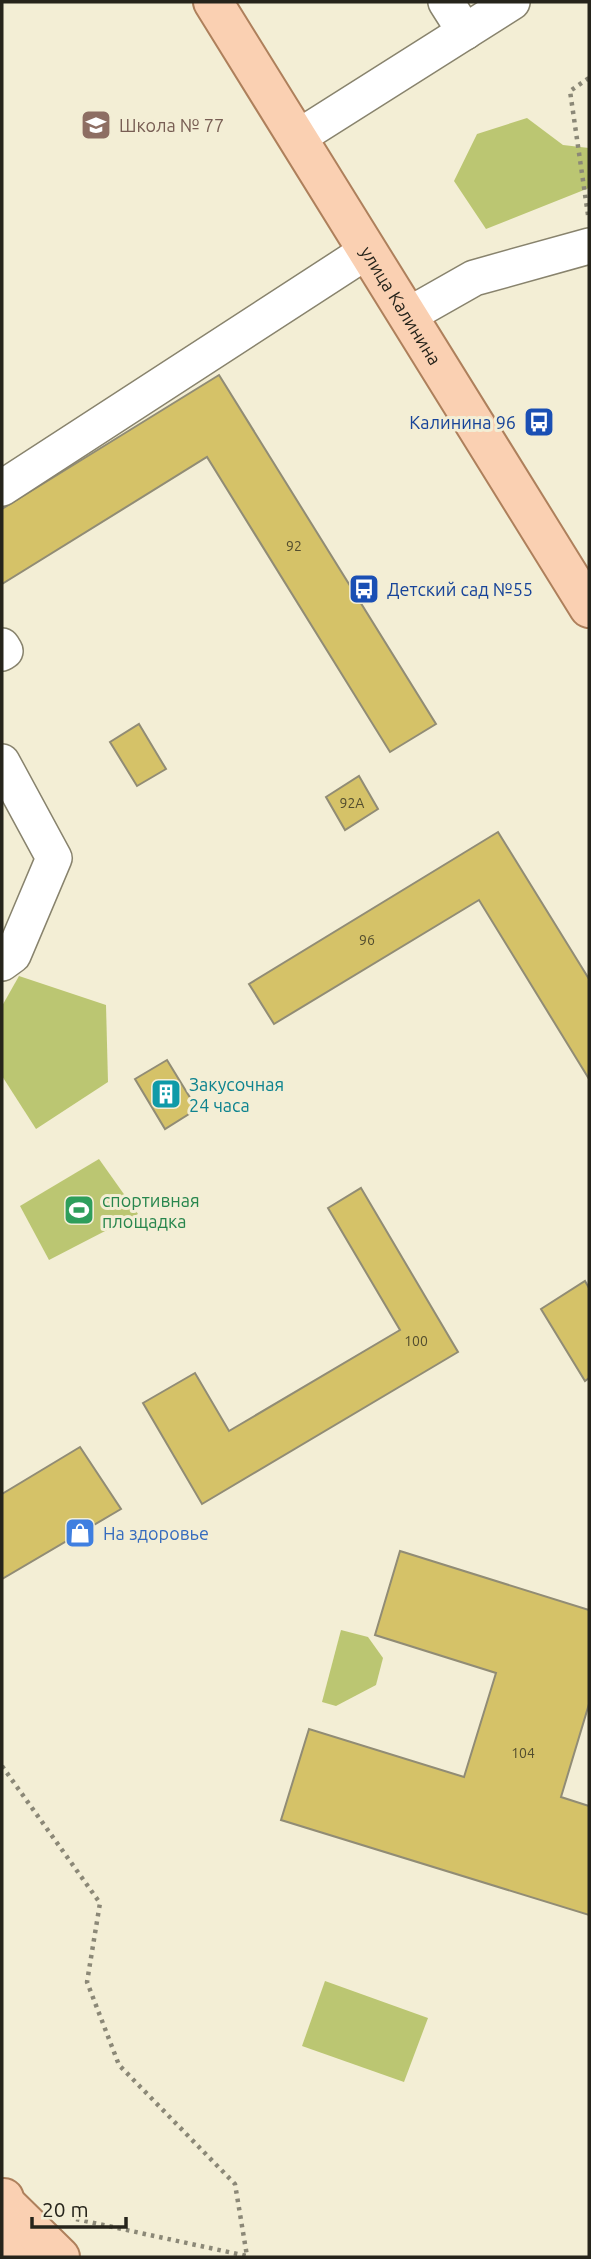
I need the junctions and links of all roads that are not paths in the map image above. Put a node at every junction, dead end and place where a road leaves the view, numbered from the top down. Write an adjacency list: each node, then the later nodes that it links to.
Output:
1 (213, 2): 5 (main road, улица Калинина)
2 (446, 2): 4 (lane)
3 (512, 2): 4 (lane)
4 (465, 32): 5 (lane)
5 (297, 138): 7 (main road, улица Калинина)
6 (589, 246): 8 (lane)
7 (367, 251): 8 (main road, улица Калинина); 9 (lane)
8 (407, 316): 10 (main road, улица Калинина)
9 (2, 488)
10 (589, 608)
11 (2, 646): 12 (lane)
12 (2, 653)
13 (2, 762): 14 (lane)
14 (2, 963)
15 (4, 2197): 16 (main road); 17 (main road)
16 (14, 2257)
17 (61, 2257)

